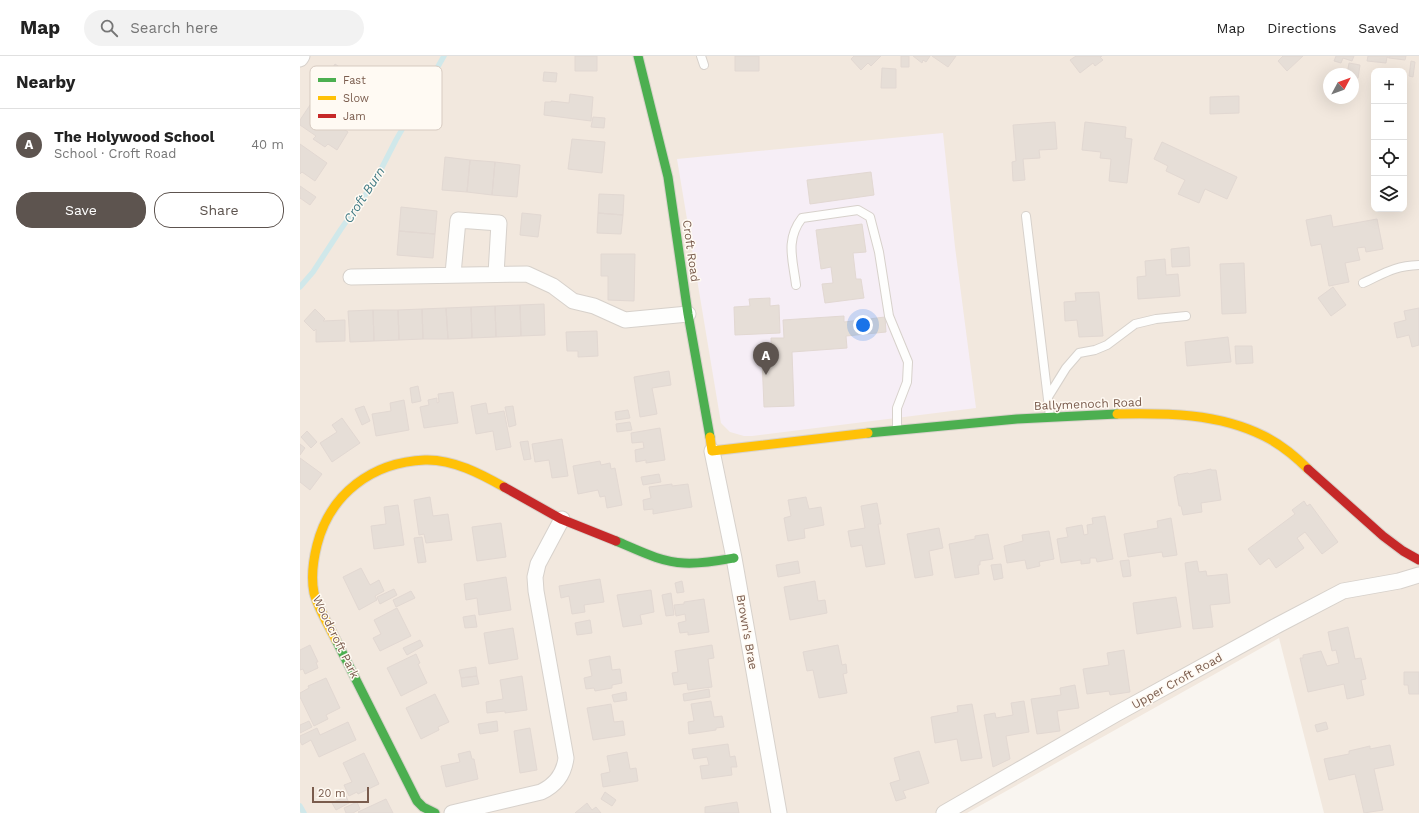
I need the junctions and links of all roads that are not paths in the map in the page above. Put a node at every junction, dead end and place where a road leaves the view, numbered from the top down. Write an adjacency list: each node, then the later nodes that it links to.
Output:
1 (302, 56): 4 (street)
2 (638, 56): 13 (street, Croft Road)
3 (701, 56): 5 (lane)
4 (300, 59)
5 (704, 65)
6 (1026, 216): 15 (lane)
7 (1419, 265): 11 (lane)
8 (453, 274): 9 (street); 9 (street); 10 (street)
9 (496, 274): 13 (street)
10 (351, 277)
11 (1363, 283)
12 (796, 285): 17 (lane)
13 (688, 314): 18 (street, Croft Road)
14 (1186, 316): 15 (lane)
15 (1048, 397): 16 (lane)
16 (1050, 416): 17 (street, Ballymenoch Road); 21 (street, Ballymenoch Road)
17 (897, 430): 18 (street, Ballymenoch Road)
18 (712, 451): 20 (street, Brown's Brae)
19 (562, 519): 20 (street, Woodcroft Park); 23 (street, Woodcroft Park); 24 (street)
20 (734, 558): 25 (street, Brown's Brae)
21 (1419, 560)
22 (1419, 575): 26 (street, Upper Croft Road)
23 (435, 813)
24 (452, 813)
25 (779, 813)
26 (944, 813)

